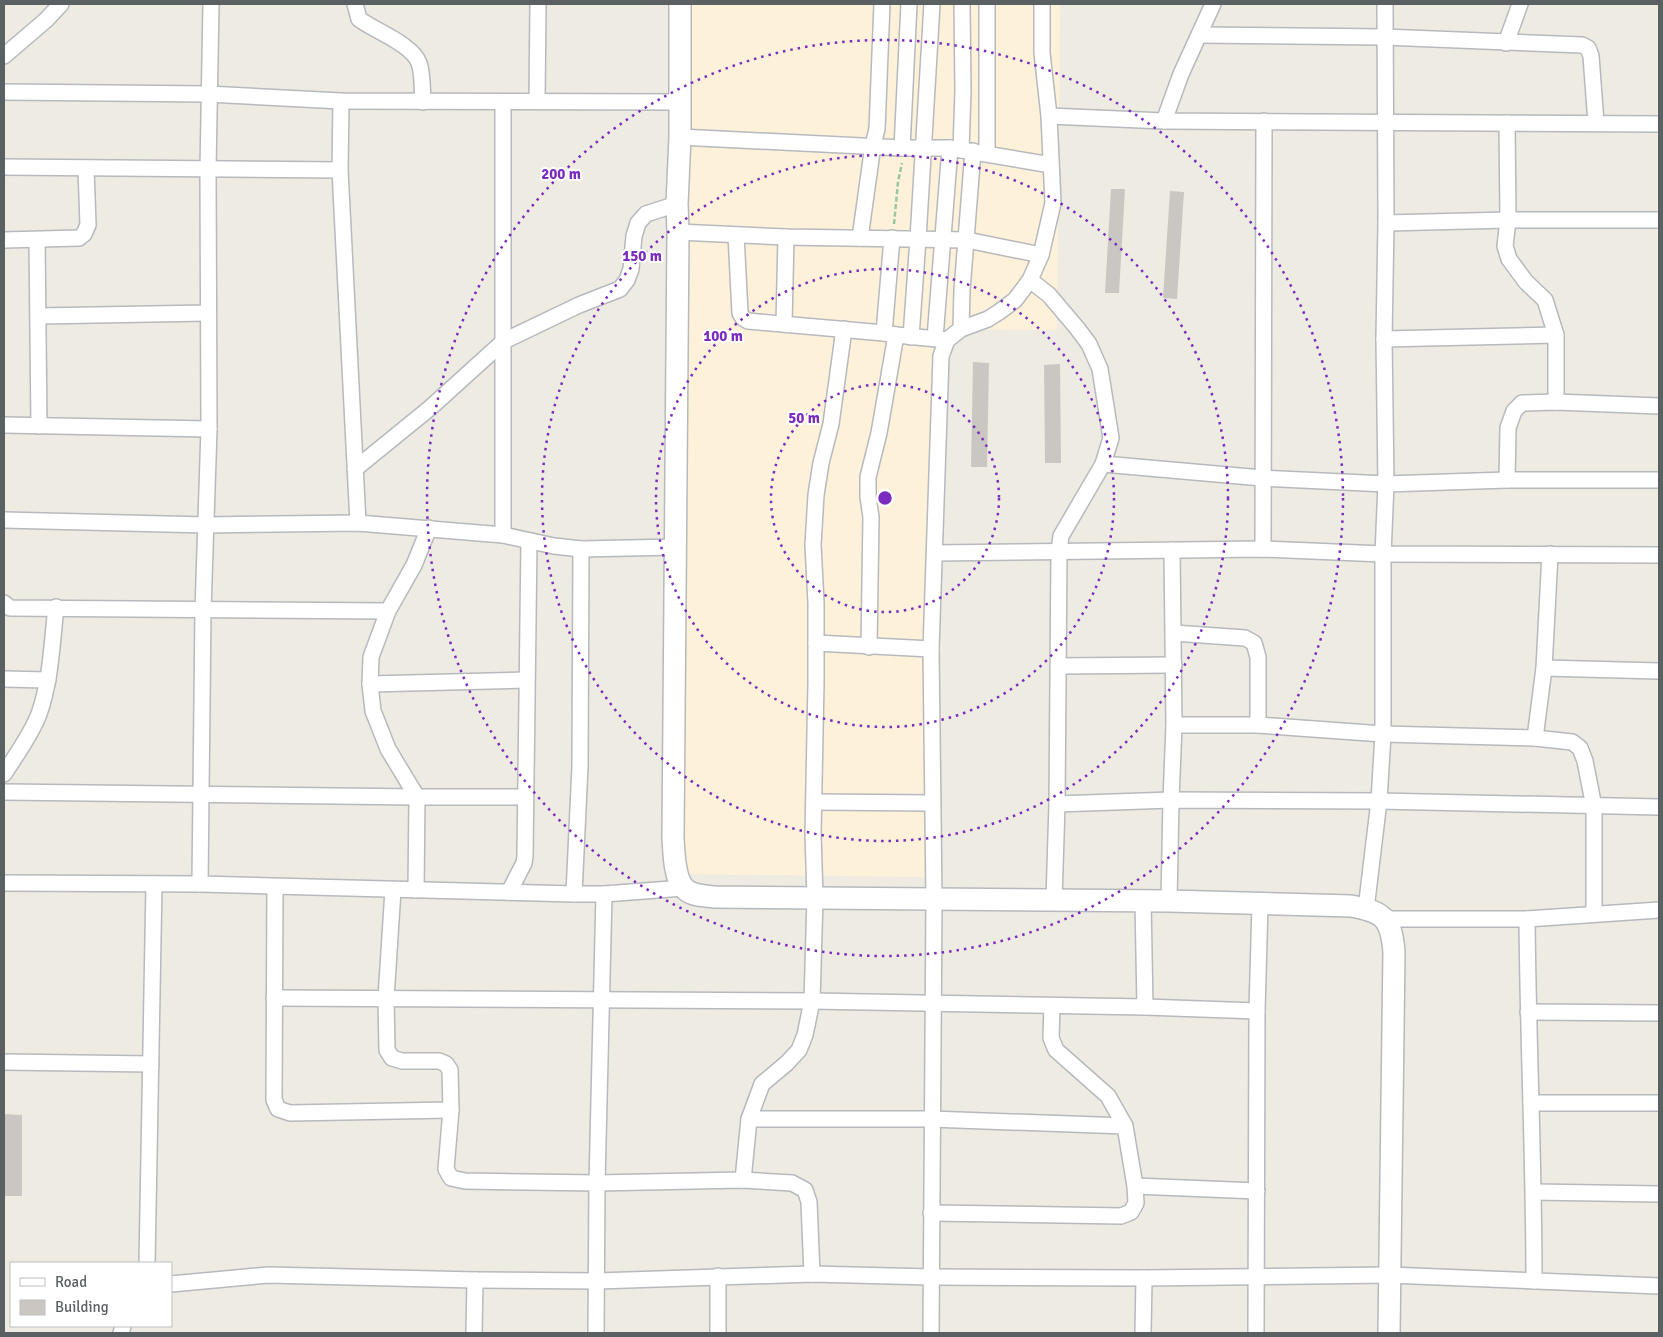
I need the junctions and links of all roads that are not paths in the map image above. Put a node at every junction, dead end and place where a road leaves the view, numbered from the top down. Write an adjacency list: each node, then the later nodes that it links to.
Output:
1 (60, 4): 18 (street)
2 (211, 4): 20 (street)
3 (354, 4): 23 (street)
4 (538, 4): 21 (street)
5 (680, 4): 25 (main road)
6 (882, 4): 34 (street)
7 (909, 4): 35 (street)
8 (932, 4): 36 (street)
9 (962, 4): 37 (street)
10 (988, 4): 37 (street)
11 (1042, 4): 26 (street)
12 (1213, 4): 15 (street)
13 (1385, 4): 16 (street)
14 (1520, 4): 17 (street)
15 (1199, 35): 16 (street); 27 (street)
16 (1384, 37): 17 (street); 29 (street)
17 (1506, 43): 31 (street)
18 (4, 56)
19 (4, 92): 20 (street)
20 (208, 94): 22 (street); 41 (street)
21 (537, 100): 24 (street); 25 (street)
22 (341, 101): 23 (street); 42 (street)
23 (424, 102): 24 (street)
24 (503, 102): 68 (street)
25 (680, 102): 33 (main road)
26 (1049, 116): 27 (street); 38 (street)
27 (1164, 121): 28 (street)
28 (1264, 121): 29 (street); 76 (street)
29 (1385, 123): 30 (street); 46 (street)
30 (1506, 123): 31 (street); 44 (street)
31 (1596, 123): 32 (street)
32 (1659, 124)
33 (680, 137): 34 (street); 43 (main road)
34 (873, 145): 35 (street); 50 (street)
35 (902, 148): 36 (street)
36 (923, 148): 37 (street); 52 (street)
37 (968, 151): 38 (street); 55 (street); 56 (street)
38 (1051, 165): 57 (street)
39 (4, 167): 40 (street)
40 (86, 168): 41 (street); 54 (street)
41 (208, 169): 42 (street); 59 (street)
42 (340, 170): 75 (street)
43 (677, 204): 47 (main road); 68 (street)
44 (1508, 220): 45 (street); 46 (street); 65 (street)
45 (1659, 220)
46 (1386, 223): 67 (street)
47 (678, 232): 48 (street); 86 (main road)
48 (736, 235): 49 (street); 61 (street)
49 (786, 237): 50 (street); 61 (street)
50 (860, 238): 51 (street)
51 (892, 238): 52 (street); 64 (street)
52 (918, 239): 55 (street); 64 (street)
53 (4, 240): 54 (street)
54 (38, 240): 60 (street)
55 (942, 240): 56 (street); 66 (street)
56 (967, 240): 57 (street); 63 (street)
57 (1041, 255): 58 (street)
58 (1030, 280): 63 (street); 74 (street)
59 (207, 314): 60 (street); 73 (street)
60 (39, 316): 72 (street)
61 (784, 324): 62 (street)
62 (844, 329): 64 (street); 100 (street)
63 (961, 329): 66 (street)
64 (897, 335): 66 (street); 101 (street)
65 (1556, 335): 67 (street); 69 (street)
66 (941, 339): 91 (street)
67 (1384, 339): 79 (street)
68 (504, 341): 75 (street); 84 (street)
69 (1556, 402): 70 (street); 77 (street)
70 (1659, 406)
71 (4, 425): 72 (street)
72 (39, 426): 73 (street)
73 (209, 429): 82 (street)
74 (1103, 464): 76 (street); 90 (street)
75 (355, 469): 81 (street)
76 (1262, 478): 79 (street); 87 (street)
77 (1507, 480): 78 (street); 79 (street)
78 (1659, 480)
79 (1386, 484): 92 (street)
80 (4, 520): 82 (street)
81 (358, 523): 82 (street); 83 (street)
82 (206, 525): 97 (street)
83 (429, 528): 84 (street); 98 (street)
84 (503, 535): 85 (street)
85 (529, 541): 88 (street); 109 (street)
86 (676, 547): 88 (street); 131 (main road)
87 (1263, 549): 89 (street); 92 (street)
88 (581, 550): 135 (street)
89 (1172, 550): 90 (street); 99 (street)
90 (1059, 551): 91 (street); 104 (street)
91 (935, 553): 102 (street)
92 (1383, 554): 93 (street); 113 (street)
93 (1550, 554): 94 (street); 105 (street)
94 (1659, 555)
95 (4, 603): 96 (street)
96 (56, 607): 97 (street); 108 (street)
97 (203, 610): 98 (street); 117 (street)
98 (388, 611): 110 (street)
99 (1174, 632): 103 (street); 112 (street)
100 (816, 643): 101 (street); 122 (street)
101 (869, 647): 102 (street)
102 (931, 649): 123 (street)
103 (1174, 665): 104 (street); 111 (street)
104 (1059, 666): 124 (street)
105 (1544, 668): 106 (street); 114 (street)
106 (1659, 671)
107 (4, 679): 108 (street)
108 (48, 680): 115 (street)
109 (526, 680): 110 (street); 119 (street)
110 (370, 684): 118 (street)
111 (1174, 725): 112 (street); 120 (street)
112 (1258, 725): 113 (street)
113 (1382, 734): 114 (street); 121 (street)
114 (1535, 738): 125 (street)
115 (4, 774)
116 (4, 792): 117 (street)
117 (201, 795): 118 (street); 129 (street)
118 (416, 797): 119 (street); 133 (street)
119 (525, 797): 134 (street)
120 (1171, 800): 121 (street); 124 (street); 141 (street)
121 (1379, 801): 125 (street); 143 (street)
122 (814, 802): 123 (street); 137 (street)
123 (932, 803): 138 (street)
124 (1057, 804): 139 (street)
125 (1594, 807): 126 (street); 145 (street)
126 (1659, 807)
127 (4, 883): 128 (street)
128 (154, 884): 129 (street); 159 (street)
129 (200, 884): 130 (street)
130 (275, 886): 132 (street); 148 (street)
131 (684, 888): 136 (street); 137 (main road)
132 (393, 890): 133 (street); 149 (street)
133 (416, 890): 134 (street)
134 (509, 892): 135 (street)
135 (574, 894): 136 (street)
136 (604, 894): 150 (street)
137 (815, 898): 138 (main road); 151 (street)
138 (934, 899): 139 (main road); 152 (street)
139 (1054, 900): 140 (main road)
140 (1143, 901): 141 (main road); 154 (street)
141 (1170, 901): 142 (main road)
142 (1260, 904): 143 (main road); 155 (street)
143 (1366, 909): 146 (main road)
144 (1659, 910): 145 (street)
145 (1594, 914): 147 (street)
146 (1385, 919): 147 (street); 175 (main road)
147 (1527, 919): 156 (street)
148 (274, 998): 149 (street); 162 (street)
149 (386, 998): 150 (street); 162 (street)
150 (601, 1000): 151 (street); 167 (street)
151 (812, 1001): 152 (street); 163 (street)
152 (933, 1003): 153 (street); 164 (street)
153 (1052, 1006): 154 (street); 165 (street)
154 (1145, 1007): 155 (street)
155 (1257, 1011): 169 (street)
156 (1528, 1012): 157 (street); 160 (street)
157 (1659, 1013)
158 (4, 1062): 159 (street)
159 (152, 1064): 173 (street)
160 (1531, 1103): 161 (street); 170 (street)
161 (1659, 1104)
162 (450, 1110): 167 (street)
163 (749, 1119): 164 (street); 166 (street)
164 (931, 1119): 165 (street); 172 (street)
165 (1125, 1126): 168 (street)
166 (743, 1180): 167 (street); 174 (street)
167 (597, 1183): 181 (street)
168 (1136, 1186): 169 (street); 172 (street)
169 (1257, 1191): 177 (street)
170 (1534, 1192): 171 (street); 182 (street)
171 (1659, 1194)
172 (932, 1213): 178 (street)
173 (147, 1262)
174 (812, 1274): 176 (street); 178 (street)
175 (1389, 1275): 177 (street); 182 (street); 191 (main road)
176 (718, 1276): 181 (street); 187 (street)
177 (1257, 1276): 179 (street); 190 (street)
178 (931, 1277): 179 (street); 188 (street)
179 (1144, 1278): 189 (street)
180 (475, 1280): 181 (street); 183 (street); 185 (street)
181 (596, 1281): 186 (street)
182 (1534, 1281): 184 (street)
183 (172, 1284)
184 (1659, 1286)
185 (474, 1333)
186 (596, 1333)
187 (718, 1333)
188 (931, 1333)
189 (1143, 1333)
190 (1256, 1333)
191 (1389, 1333)

